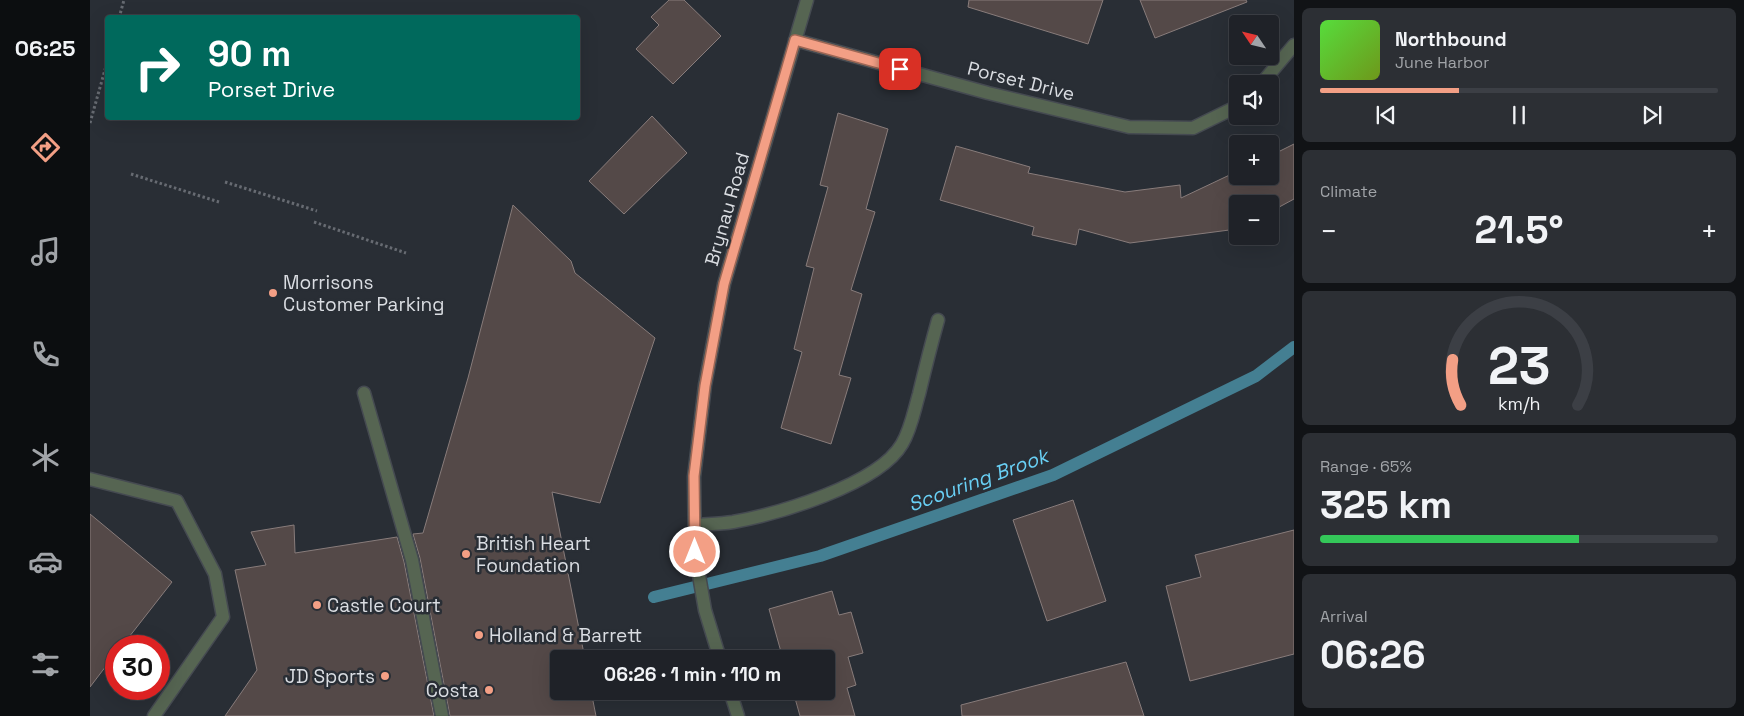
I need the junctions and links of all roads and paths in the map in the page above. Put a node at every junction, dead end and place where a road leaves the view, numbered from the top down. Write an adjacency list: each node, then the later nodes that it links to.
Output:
1 (124, 0): 3 (path)
2 (807, 0): 4 (street, Brynau Road)
3 (120, 15)
4 (795, 40): 8 (street, Porset Drive); 19 (street, Brynau Road)
5 (1294, 45): 7 (street)
6 (105, 70): 9 (path)
7 (1269, 75)
8 (1229, 110)
9 (90, 123)
10 (131, 174): 12 (path)
11 (225, 182): 13 (path)
12 (219, 202)
13 (317, 211)
14 (314, 222): 15 (path)
15 (406, 253)
16 (938, 320): 19 (street)
17 (364, 393): 23 (street)
18 (90, 479): 22 (street)
19 (695, 525): 20 (street, Brynau Road)
20 (717, 650)
21 (733, 700): 24 (street)
22 (154, 716)
23 (442, 716)
24 (738, 716)

